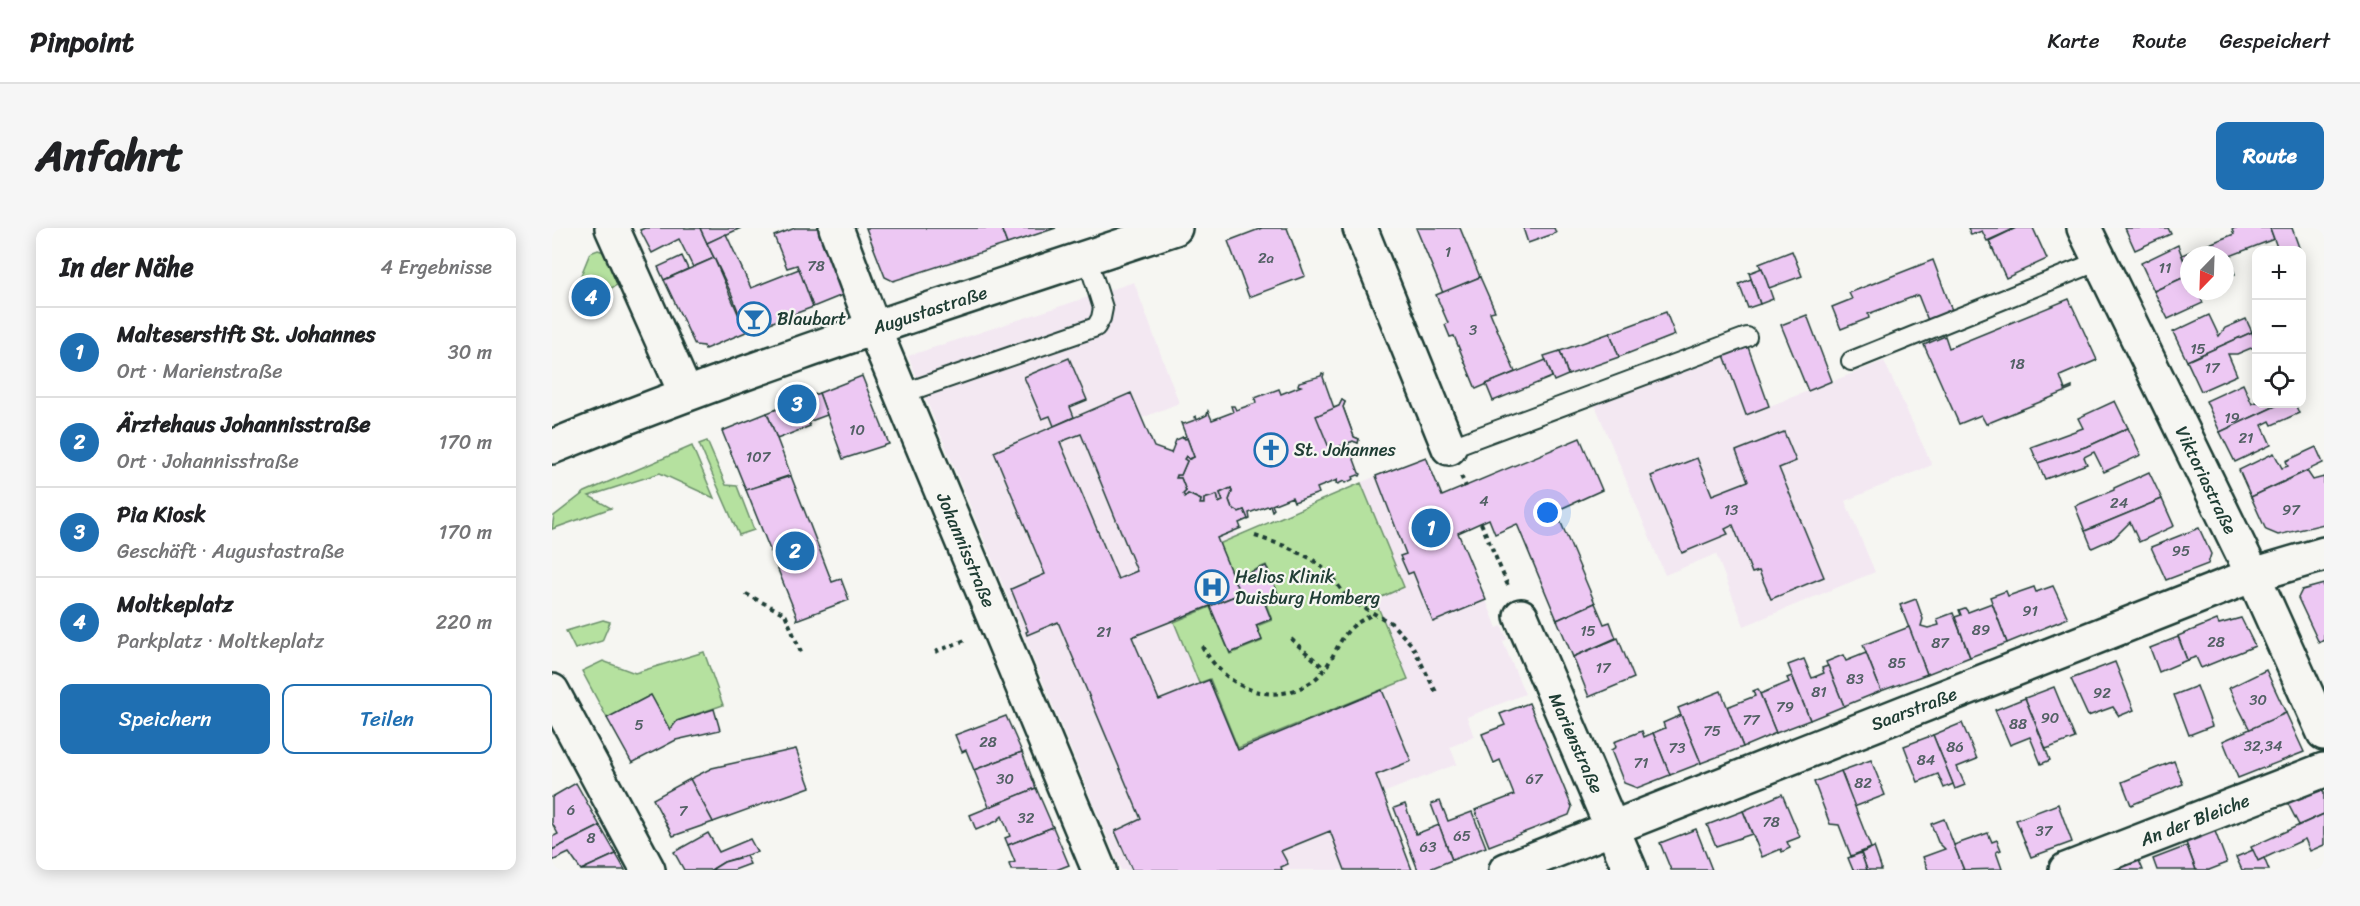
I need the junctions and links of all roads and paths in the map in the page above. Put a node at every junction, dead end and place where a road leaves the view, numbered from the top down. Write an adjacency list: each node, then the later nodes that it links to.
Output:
1 (612, 228): 11 (street)
2 (836, 228): 8 (street, Johannisstraße)
3 (1175, 228): 6 (street, Augustastraße)
4 (1360, 228): 14 (street)
5 (2084, 228): 7 (street, Viktoriastraße)
6 (1087, 257): 8 (street, Augustastraße); 12 (lane)
7 (2099, 261): 10 (lane); 18 (street, Viktoriastraße)
8 (874, 329): 11 (street, Augustastraße); 12 (street, Johannisstraße)
9 (1747, 337): 14 (lane)
10 (1851, 361)
11 (686, 394): 13 (street, Augustastraße)
12 (901, 394): 32 (street, Johannisstraße)
13 (552, 447)
14 (1449, 448)
15 (1481, 523): 21 (path)
16 (1255, 536): 20 (path)
17 (2324, 554): 18 (street, Saarstraße)
18 (2253, 575): 28 (street, Viktoriastraße); 30 (street, Saarstraße)
19 (746, 594): 24 (path)
20 (1376, 613): 25 (path); 27 (path)
21 (1521, 616): 30 (street, Marienstraße)
22 (1291, 639): 25 (path)
23 (1202, 646): 25 (path)
24 (802, 655)
25 (1325, 669)
26 (552, 691): 31 (street)
27 (1436, 692)
28 (2324, 733)
29 (2324, 770): 35 (street, An der Bleiche)
30 (1613, 827): 33 (street, Saarstraße); 34 (street, Marienstraße)
31 (648, 870)
32 (1099, 870)
33 (1506, 870)
34 (1630, 870)
35 (2066, 870)

